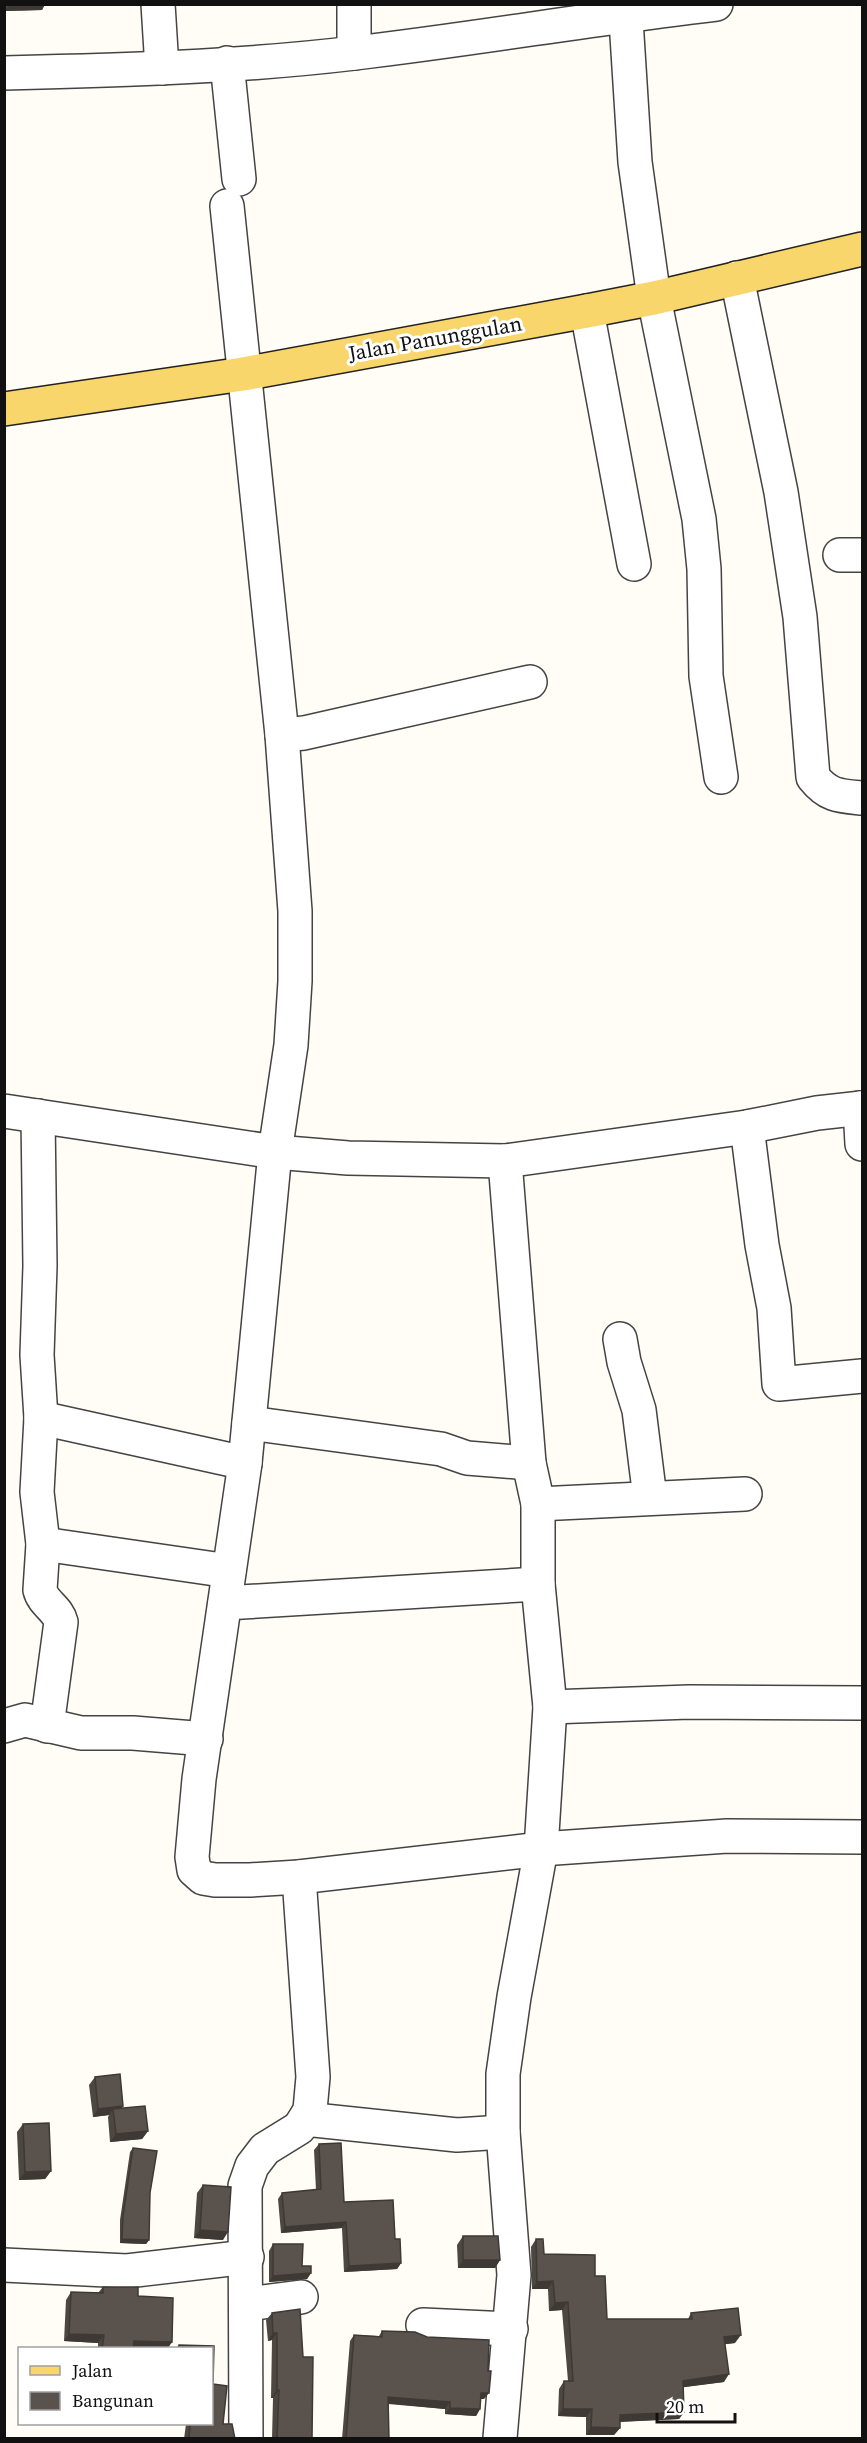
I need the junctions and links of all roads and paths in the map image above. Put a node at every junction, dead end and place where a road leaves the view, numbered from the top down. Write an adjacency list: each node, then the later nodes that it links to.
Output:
1 (158, 4): 7 (street)
2 (354, 4): 5 (street)
3 (716, 4): 4 (street)
4 (625, 9): 5 (street); 11 (street)
5 (354, 53): 6 (street)
6 (227, 63): 7 (street); 13 (street)
7 (162, 68): 8 (street)
8 (4, 73)
9 (862, 249): 10 (main road, Jalan Panunggulan)
10 (737, 278): 11 (main road, Jalan Panunggulan); 19 (street)
11 (654, 298): 12 (main road, Jalan Panunggulan); 18 (street)
12 (587, 311): 13 (main road, Jalan Panunggulan); 15 (street)
13 (243, 374): 14 (main road, Jalan Panunggulan); 17 (street)
14 (4, 409)
15 (634, 564)
16 (530, 682): 17 (street)
17 (282, 735): 25 (street)
18 (721, 777)
19 (862, 798)
20 (861, 1108): 23 (street); 24 (street)
21 (4, 1111): 22 (street)
22 (38, 1116): 25 (street); 29 (street)
23 (747, 1127): 26 (street); 28 (street)
24 (862, 1144)
25 (275, 1152): 26 (street); 30 (street)
26 (506, 1161): 32 (street)
27 (620, 1339): 34 (street)
28 (862, 1376)
29 (41, 1418): 31 (street); 36 (street)
30 (249, 1423): 31 (street); 32 (street)
31 (245, 1463): 38 (street)
32 (529, 1463): 35 (street)
33 (746, 1494): 34 (street)
34 (650, 1498): 35 (street)
35 (538, 1504): 37 (street)
36 (43, 1544): 38 (street); 42 (street)
37 (538, 1584): 38 (street); 40 (street)
38 (227, 1587): 43 (street)
39 (862, 1703): 40 (street)
40 (550, 1707): 45 (street)
41 (4, 1726): 42 (street)
42 (47, 1726): 43 (street)
43 (206, 1739): 46 (street)
44 (862, 1837): 45 (street)
45 (541, 1849): 46 (street); 48 (street)
46 (299, 1877): 47 (street)
47 (305, 2119): 48 (street); 49 (street)
48 (503, 2132): 54 (street)
49 (247, 2257): 50 (street); 52 (street)
50 (4, 2265)
51 (301, 2297): 52 (street)
52 (247, 2304): 55 (street)
53 (423, 2325): 54 (street)
54 (511, 2329): 56 (street)
55 (246, 2439)
56 (500, 2439)

